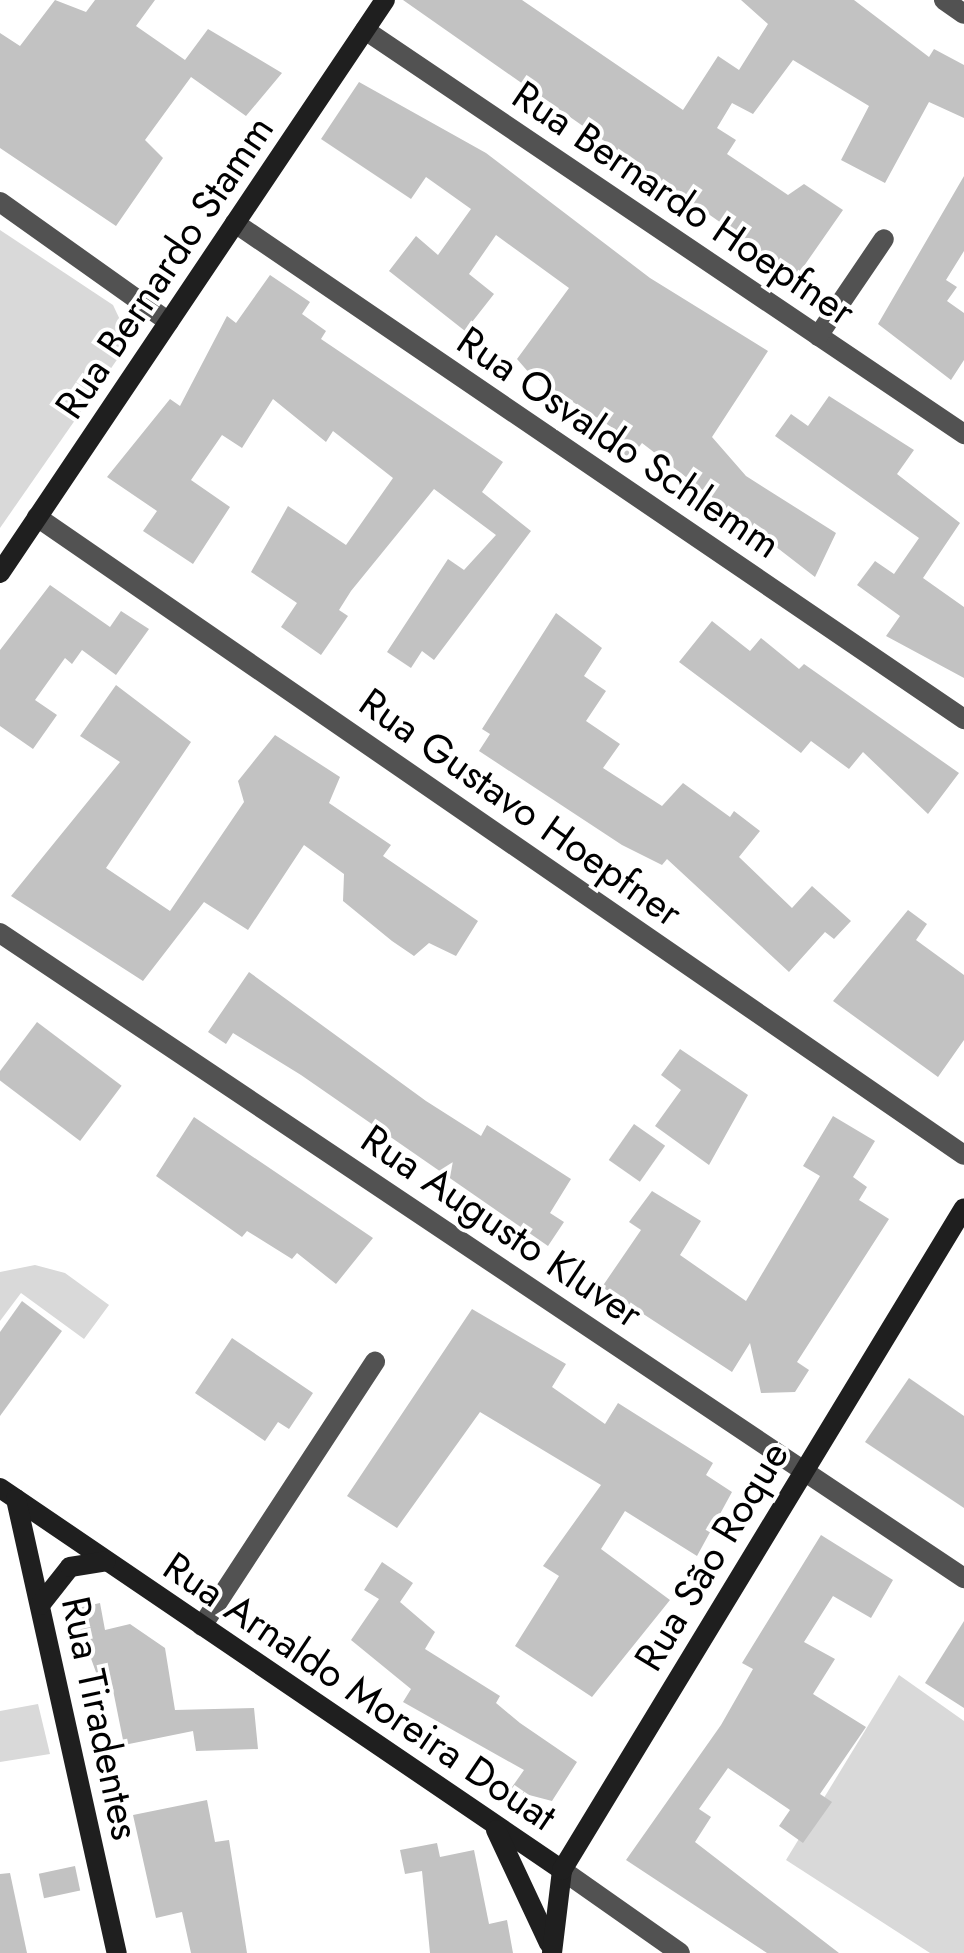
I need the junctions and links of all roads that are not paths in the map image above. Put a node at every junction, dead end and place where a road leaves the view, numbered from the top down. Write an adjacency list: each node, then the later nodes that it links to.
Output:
1 (385, 0): 4 (street, Rua Bernardo Stamm)
2 (944, 0): 3 (street)
3 (964, 14)
4 (365, 30): 6 (street, Rua Bernardo Stamm); 9 (street, Rua Bernardo Hoepfner)
5 (0, 202): 8 (street)
6 (235, 223): 8 (street, Rua Bernardo Stamm); 13 (street, Rua Osvaldo Schlemm)
7 (884, 238): 9 (street)
8 (169, 322): 11 (street, Rua Bernardo Stamm)
9 (818, 336): 10 (street, Rua Bernardo Hoepfner)
10 (964, 434)
11 (37, 517): 12 (street, Rua Bernardo Stamm); 15 (street, Rua Gustavo Hoepfner)
12 (0, 573)
13 (964, 719)
14 (0, 933): 18 (street, Rua Augusto Kluver)
15 (964, 1155)
16 (964, 1208): 18 (street, Rua São Roque)
17 (375, 1362): 23 (street)
18 (804, 1471): 21 (street, Rua Augusto Kluver); 25 (street, Rua São Roque)
19 (8, 1494): 20 (street, Rua Arnaldo Moreira Douat); 22 (street, Rua Tiradentes)
20 (106, 1561): 22 (street); 23 (street, Rua Arnaldo Moreira Douat)
21 (964, 1578)
22 (40, 1605): 27 (street, Rua Tiradentes)
23 (202, 1626): 24 (street, Rua Arnaldo Moreira Douat)
24 (486, 1819): 25 (street, Rua Arnaldo Moreira Douat); 26 (street)
25 (562, 1870): 26 (street, Rua São Roque); 28 (street, Rua Arnaldo Moreira Douat)
26 (551, 1951)
27 (117, 1953)
28 (680, 1953)

